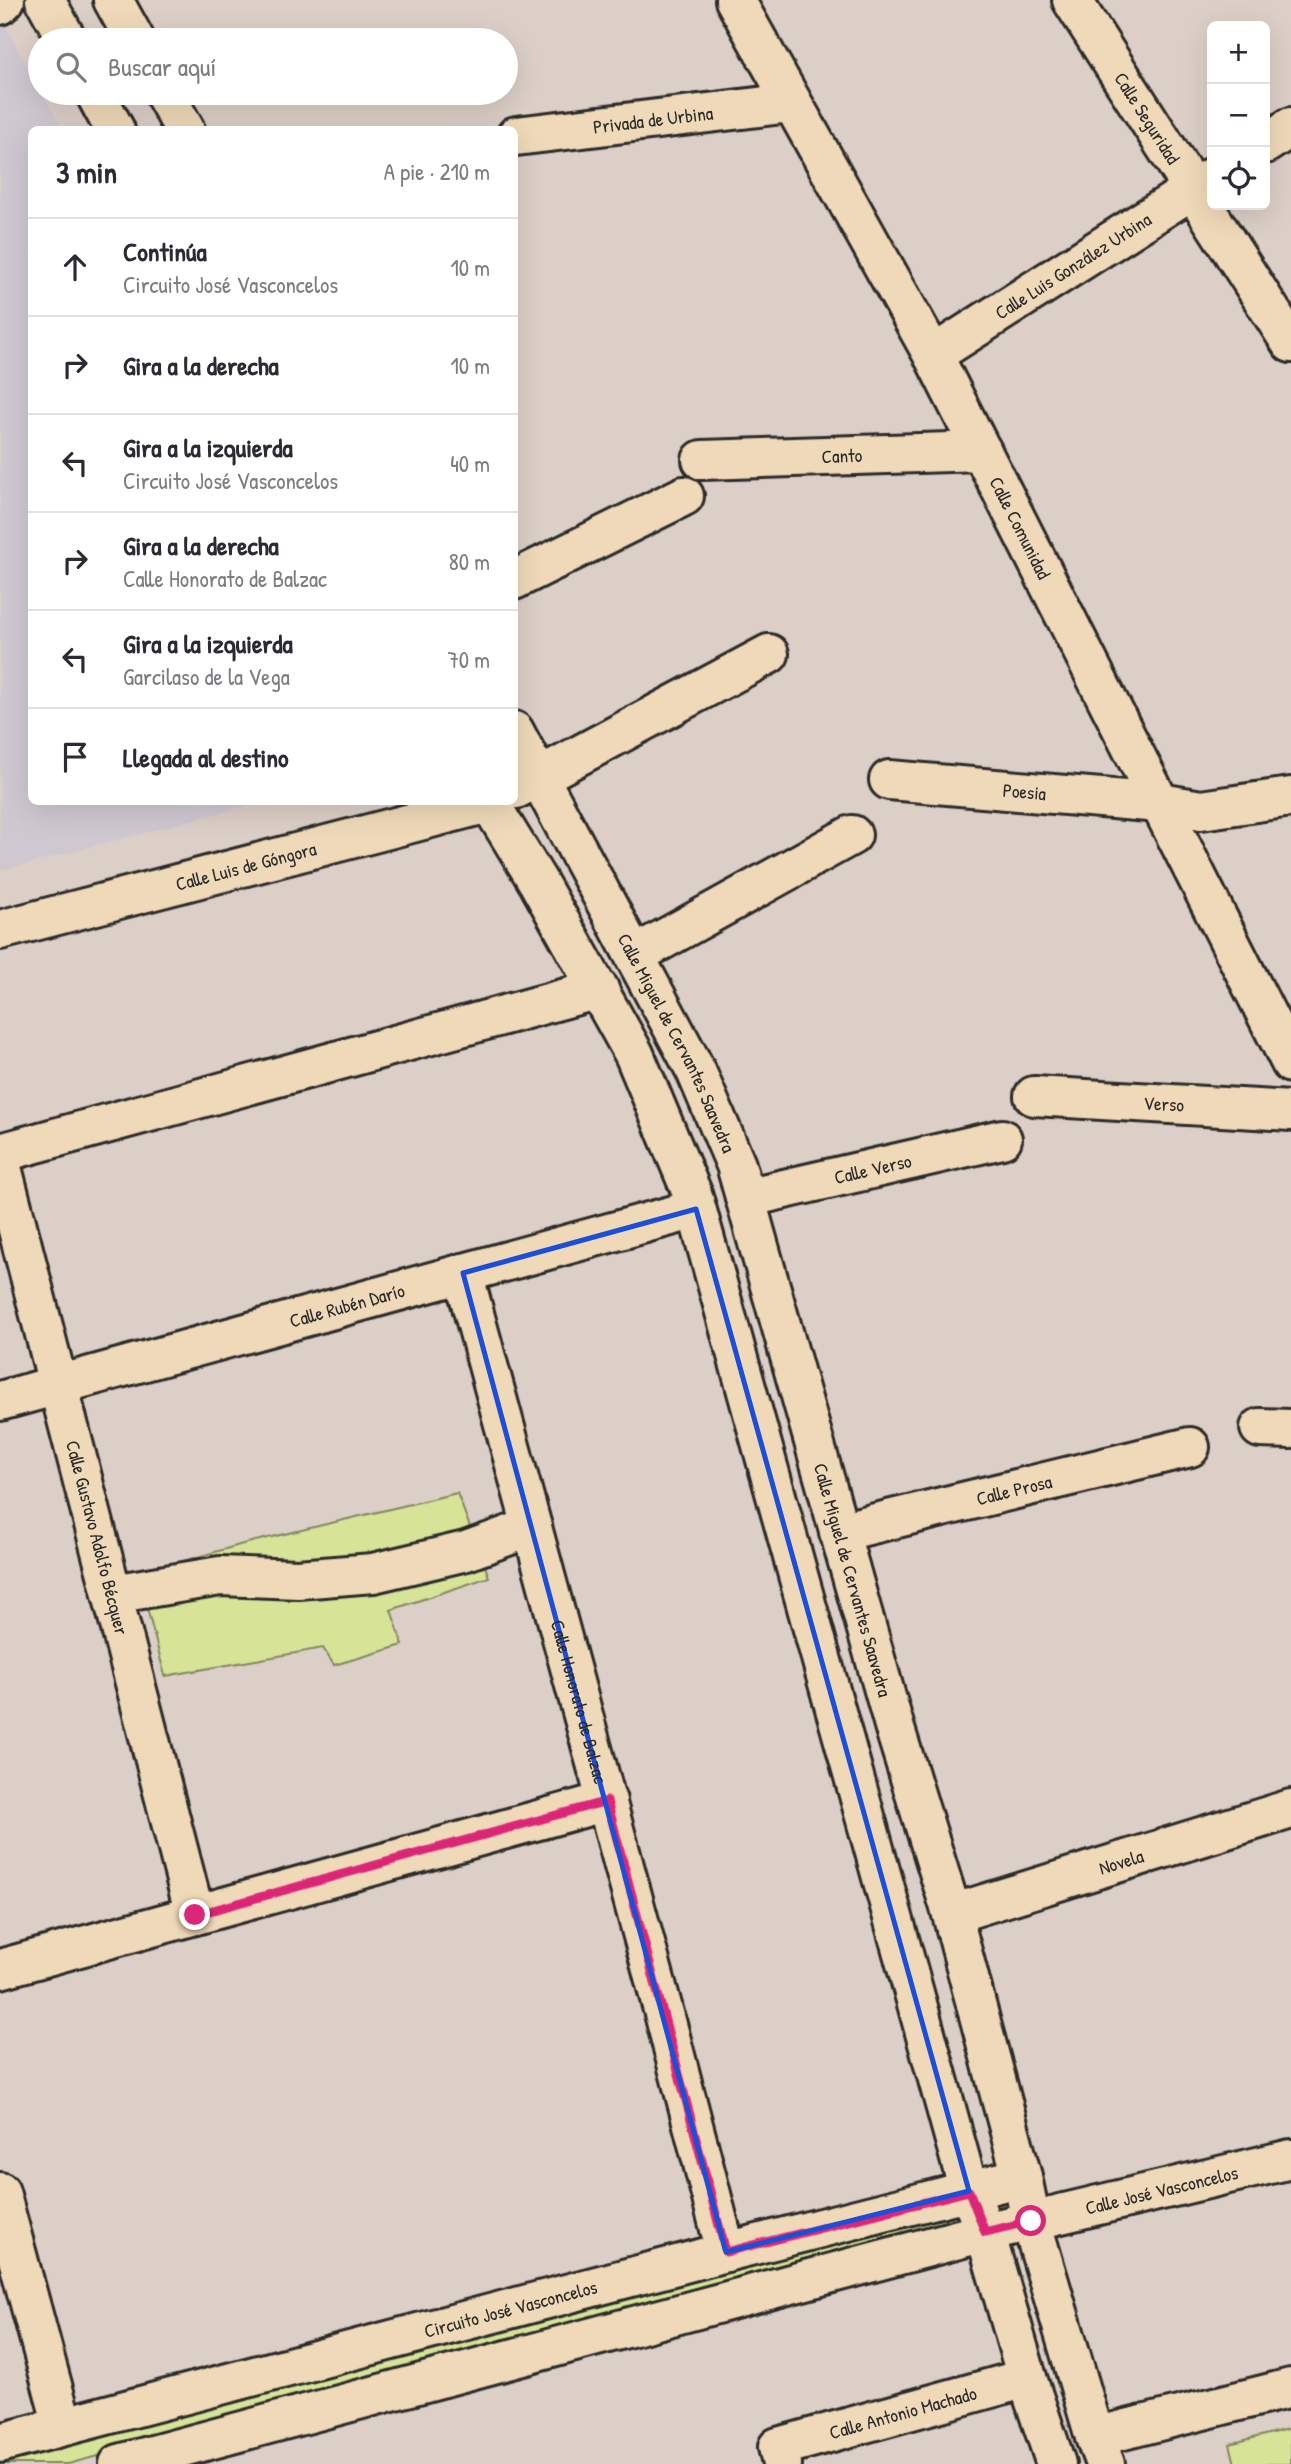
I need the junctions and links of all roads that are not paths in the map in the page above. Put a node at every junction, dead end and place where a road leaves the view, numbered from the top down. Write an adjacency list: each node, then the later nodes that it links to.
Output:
1 (5, 0): 6 (street)
2 (45, 0): 7 (street)
3 (113, 0): 8 (street)
4 (734, 0): 9 (street, Calle Comunidad)
5 (1072, 0): 17 (street, Calle Seguridad)
6 (0, 5)
7 (60, 28)
8 (128, 28)
9 (790, 103): 15 (street, Privada de Urbina); 19 (street, Calle Comunidad)
10 (102, 105): 12 (street)
11 (171, 105): 13 (street)
12 (114, 126)
13 (183, 126)
14 (1291, 127): 16 (street)
15 (518, 136)
16 (1270, 141)
17 (1203, 183): 18 (street, Calle Seguridad); 19 (street, Calle Luis González Urbina)
18 (1291, 344)
19 (933, 355): 20 (street, Calle Comunidad)
20 (982, 451): 21 (street, Canto); 28 (street, Calle Comunidad)
21 (702, 460)
22 (684, 496): 23 (street)
23 (518, 578)
24 (769, 654): 26 (street, Calle Luis de Góngora)
25 (889, 780): 28 (street, Poesia)
26 (518, 788)
27 (1291, 797): 28 (street, Poesia)
28 (1160, 803): 36 (street, Calle Comunidad)
29 (468, 805): 33 (street, Calle Luis de Góngora)
30 (509, 805): 35 (street, Calle Miguel de Cervantes Saavedra)
31 (513, 805): 34 (street, Calle Miguel de Cervantes Saavedra)
32 (852, 835): 34 (street)
33 (0, 930)
34 (635, 955): 42 (street, Calle Miguel de Cervantes Saavedra)
35 (599, 989): 40 (street); 43 (street, Calle Miguel de Cervantes Saavedra)
36 (1291, 1063)
37 (1034, 1096): 38 (street, Verso)
38 (1291, 1111)
39 (1002, 1139): 42 (street, Calle Verso)
40 (0, 1153)
41 (0, 1160): 45 (street, Calle Gustavo Adolfo Bécquer)
42 (745, 1198): 49 (street, Calle Miguel de Cervantes Saavedra)
43 (696, 1209): 44 (street, Calle Rubén Darío); 58 (street, Calle Miguel de Cervantes Saavedra)
44 (463, 1273): 45 (street, Calle Rubén Darío); 48 (street, Calle Honorato de Balzac)
45 (58, 1385): 46 (street, Calle Rubén Darío); 50 (street, Calle Gustavo Adolfo Bécquer)
46 (0, 1401)
47 (1190, 1447): 49 (street, Calle Prosa)
48 (532, 1527): 50 (street); 51 (street, Calle Honorato de Balzac)
49 (839, 1532): 53 (street, Calle Miguel de Cervantes Saavedra)
50 (112, 1594): 54 (street, Calle Gustavo Adolfo Bécquer)
51 (607, 1801): 54 (street); 62 (street, Calle Honorato de Balzac)
52 (1291, 1809): 53 (street, Novela)
53 (952, 1914): 57 (street, Calle Miguel de Cervantes Saavedra)
54 (195, 1915): 55 (street)
55 (0, 1969)
56 (1291, 2159): 60 (street, Calle José Vasconcelos)
57 (1022, 2177): 58 (street, Circuito José Vasconcelos); 60 (street, Calle Miguel de Cervantes Saavedra)
58 (969, 2191): 61 (street, Calle Miguel de Cervantes Saavedra); 62 (street, Circuito José Vasconcelos)
59 (0, 2192): 65 (street)
60 (1031, 2221): 61 (street); 67 (street, Calle Miguel de Cervantes Saavedra)
61 (985, 2232): 63 (street, Calle Miguel de Cervantes Saavedra); 69 (street)
62 (726, 2252): 65 (street, Circuito José Vasconcelos)
63 (1027, 2378): 68 (street, Calle Antonio Machado); 71 (street, Calle Miguel de Cervantes Saavedra)
64 (1291, 2388): 67 (street)
65 (63, 2426): 66 (street, Circuito José Vasconcelos)
66 (0, 2443)
67 (1100, 2451)
68 (780, 2455)
69 (184, 2456): 70 (street)
70 (119, 2464)
71 (1056, 2464)

